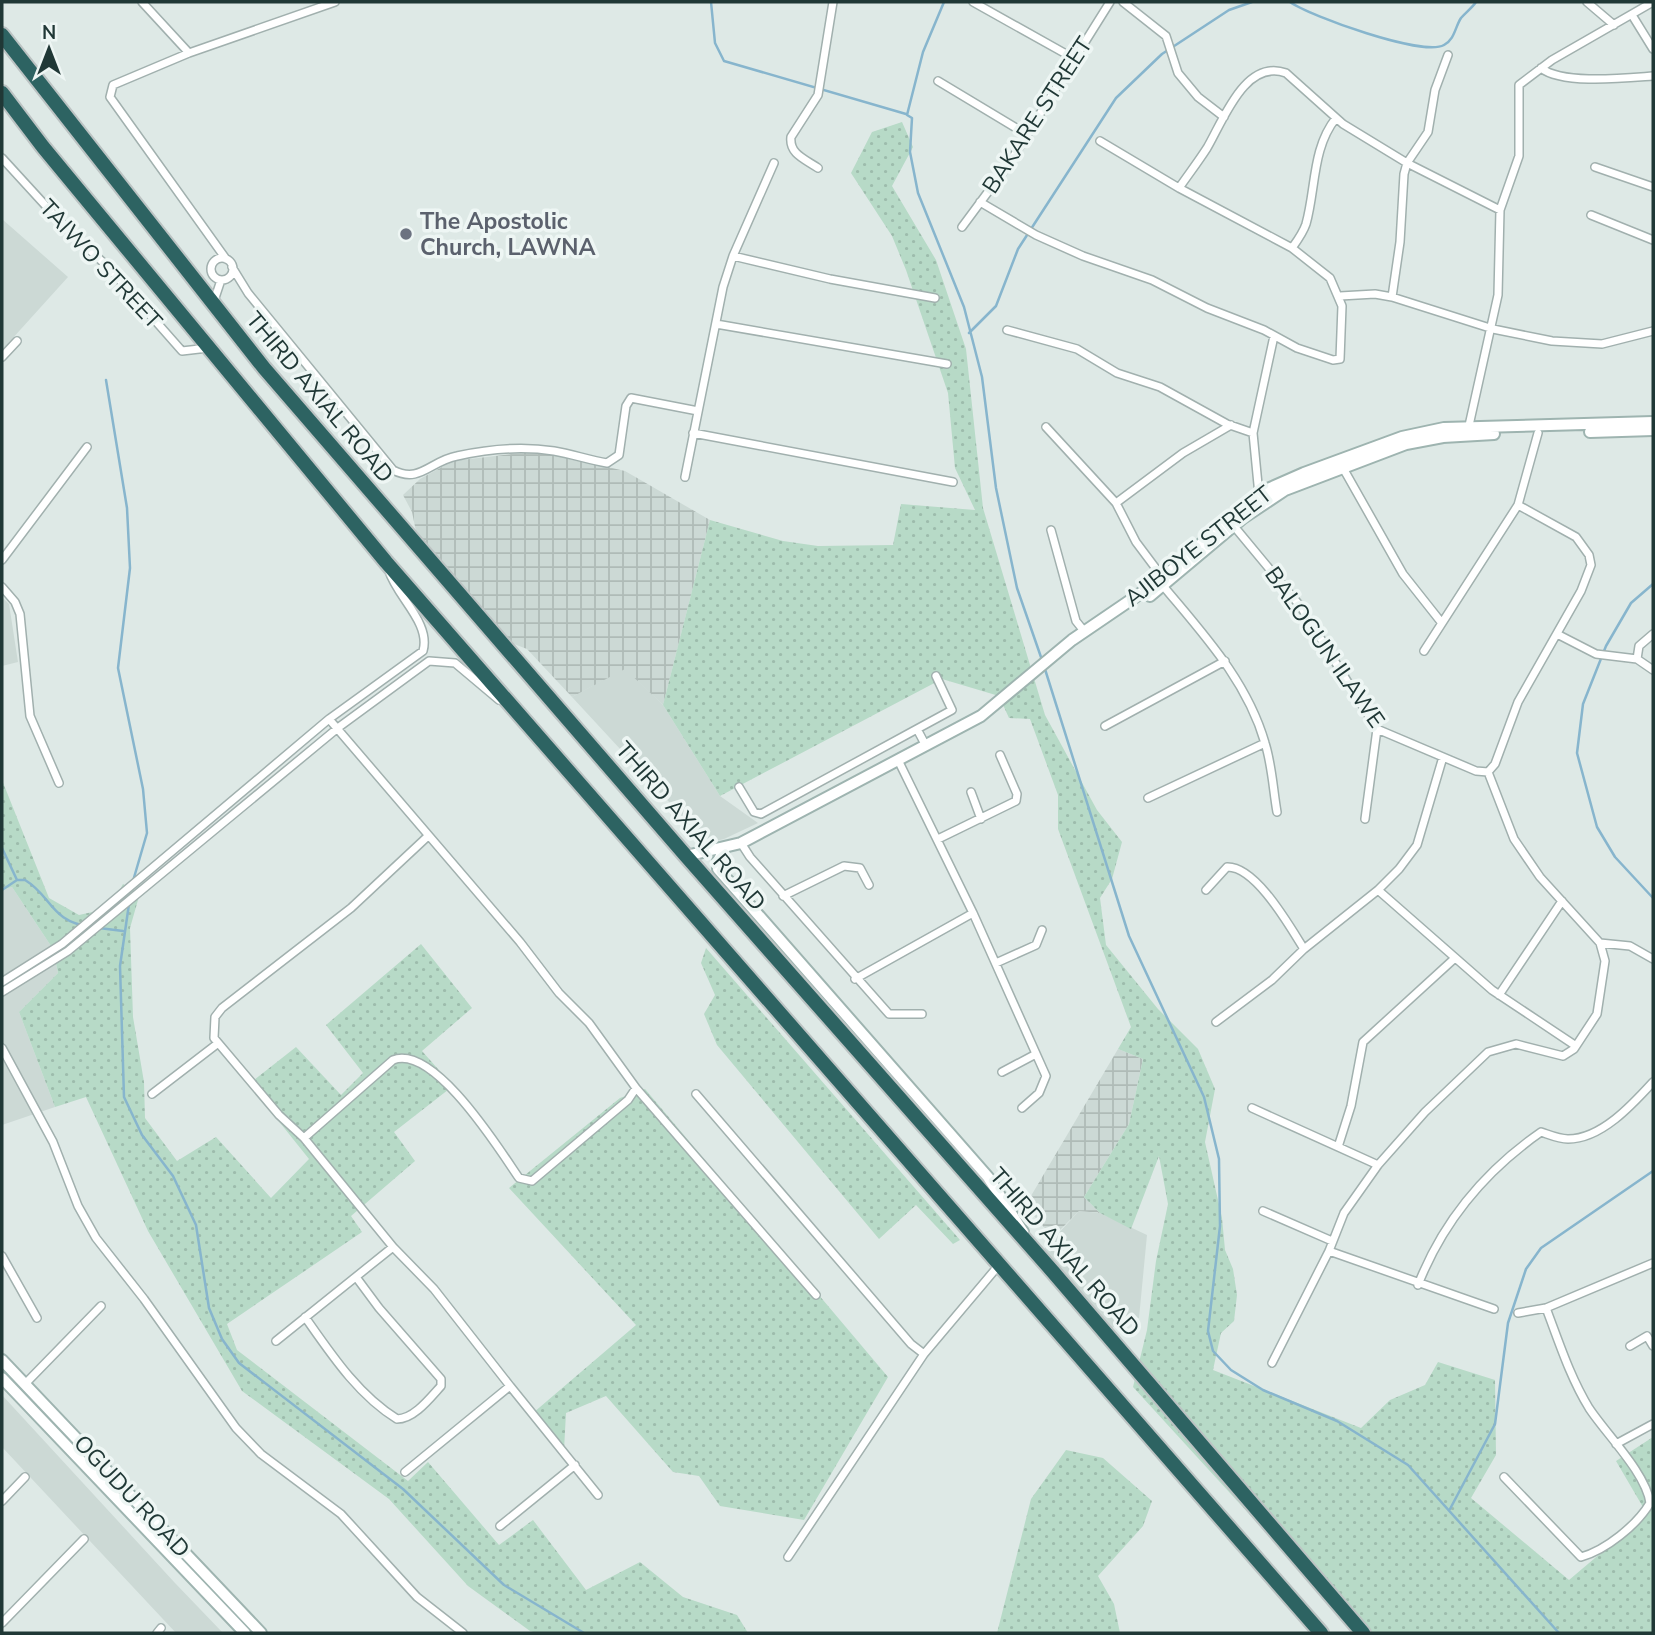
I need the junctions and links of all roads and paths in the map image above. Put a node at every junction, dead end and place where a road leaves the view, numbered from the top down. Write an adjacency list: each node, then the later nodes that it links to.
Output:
1 (142, 2): 13 (street)
2 (335, 2): 13 (street)
3 (833, 2): 28 (street)
4 (972, 2): 15 (street)
5 (1110, 2): 15 (street, BAKARE STREET)
6 (1123, 2): 20 (street)
7 (1587, 2): 10 (street)
8 (1653, 2): 9 (street)
9 (1632, 15): 10 (street); 12 (street)
10 (1614, 25): 16 (street)
11 (2, 35): 44 (highway, THIRD AXIAL ROAD)
12 (1653, 49)
13 (189, 52): 36 (street)
14 (1448, 55): 26 (street)
15 (1075, 59): 22 (street, BAKARE STREET)
16 (1541, 68): 17 (street); 32 (street)
17 (1653, 76)
18 (938, 81): 22 (street)
19 (2, 93): 56 (highway)
20 (1224, 117): 21 (street); 30 (street)
21 (1336, 118): 26 (street); 37 (street)
22 (1026, 134): 31 (street, BAKARE STREET)
23 (1100, 141): 30 (street)
24 (2, 158): 56 (street, TAIWO STREET)
25 (774, 163): 38 (street)
26 (1407, 163): 32 (street); 47 (street)
27 (1595, 167): 29 (street)
28 (818, 168)
29 (1653, 187)
30 (1179, 188): 37 (street)
31 (980, 202): 34 (street, BAKARE STREET); 54 (street)
32 (1500, 210): 51 (street)
33 (1591, 215): 35 (street)
34 (962, 226)
35 (1653, 240)
36 (214, 247): 39 (street); 40 (street)
37 (1292, 248): 46 (street)
38 (733, 257): 48 (street); 50 (street)
39 (226, 259): 40 (street); 41 (street)
40 (214, 261): 42 (street)
41 (232, 267): 43 (street); 45 (street)
42 (212, 274): 43 (street); 44 (street)
43 (224, 280): 45 (street); 49 (street)
44 (196, 284): 49 (highway, THIRD AXIAL ROAD)
45 (248, 293): 59 (street)
46 (1340, 296): 47 (street); 54 (street)
47 (1392, 297): 51 (street)
48 (935, 298)
49 (212, 305): 113 (highway, THIRD AXIAL ROAD)
50 (716, 324): 58 (street); 59 (street)
51 (1493, 329): 53 (street); 64 (street)
52 (1007, 330): 61 (street)
53 (1653, 331)
54 (1273, 337): 66 (street)
55 (17, 341): 57 (street)
56 (208, 348): 78 (highway)
57 (2, 357)
58 (947, 364)
59 (698, 411): 65 (street)
60 (1653, 422): 64 (street)
61 (1231, 425): 66 (street); 73 (street)
62 (1046, 427): 73 (street)
63 (1653, 430): 67 (street)
64 (1468, 432): 67 (street); 69 (street, AJIBOYE STREET); 72 (street, AJIBOYE STREET)
65 (693, 433): 70 (street); 71 (street)
66 (1253, 433): 72 (street)
67 (1538, 433): 74 (street)
68 (87, 447): 77 (street)
69 (1343, 468): 75 (street, AJIBOYE STREET); 81 (street)
70 (685, 477)
71 (953, 482)
72 (1259, 495): 75 (street, AJIBOYE STREET)
73 (1116, 503): 79 (street)
74 (1518, 505): 81 (street); 83 (street)
75 (1231, 522): 79 (street, AJIBOYE STREET); 95 (street, BALOGUN ILAWE)
76 (1051, 530): 82 (street)
77 (2, 560)
78 (386, 562): 90 (highway); 91 (street)
79 (1164, 582): 82 (street, AJIBOYE STREET); 87 (street)
80 (2, 587): 102 (street)
81 (1441, 622): 85 (street)
82 (1085, 631): 97 (street, AJIBOYE STREET)
83 (1557, 634): 86 (street); 101 (street)
84 (1653, 634): 86 (street)
85 (1424, 651)
86 (1637, 659): 88 (street)
87 (1225, 661): 92 (street); 96 (street)
88 (1653, 670)
89 (936, 676): 94 (street)
90 (514, 709): 93 (street); 153 (highway)
91 (329, 719): 93 (street); 127 (street)
92 (1105, 726)
93 (339, 727): 109 (street); 128 (street)
94 (917, 729): 97 (street); 103 (street)
95 (1377, 729): 99 (street, BALOGUN ILAWE); 108 (street)
96 (1265, 743): 105 (street); 106 (street)
97 (926, 746): 100 (street, AJIBOYE STREET)
98 (1000, 755): 107 (street)
99 (1443, 757): 101 (street, BALOGUN ILAWE); 116 (street)
100 (899, 762): 110 (street); 111 (street, AJIBOYE STREET)
101 (1488, 772): 118 (street)
102 (59, 783)
103 (739, 787)
104 (971, 792): 107 (street)
105 (1148, 798)
106 (1277, 812)
107 (981, 819): 110 (street)
108 (1365, 819)
109 (427, 837): 132 (street); 138 (street)
110 (938, 839): 119 (street)
111 (741, 844): 112 (street, AJIBOYE STREET); 117 (street)
112 (725, 848): 113 (street, AJIBOYE STREET); 148 (street)
113 (686, 856): 148 (highway, THIRD AXIAL ROAD)
114 (869, 885): 117 (street)
115 (1206, 890): 122 (street)
116 (1378, 890): 122 (street); 123 (street)
117 (783, 896): 126 (street)
118 (1562, 901): 121 (street); 129 (street)
119 (973, 913): 125 (street); 126 (street)
120 (1042, 930): 125 (street)
121 (1600, 943): 124 (street); 133 (street)
122 (1304, 948): 131 (street)
123 (1455, 958): 129 (street); 144 (street)
124 (1653, 959)
125 (996, 963): 135 (street)
126 (855, 979): 130 (street)
127 (2, 982)
128 (2, 992)
129 (1499, 995): 133 (street)
130 (922, 1014)
131 (1216, 1021)
132 (217, 1044): 139 (street); 143 (street)
133 (1576, 1046): 145 (street)
134 (2, 1048): 188 (street)
135 (1036, 1054): 136 (street); 141 (street)
136 (1002, 1072)
137 (1653, 1082): 155 (street)
138 (636, 1088): 143 (street); 156 (street)
139 (152, 1094)
140 (696, 1094): 166 (street)
141 (1022, 1108)
142 (1252, 1108): 144 (street)
143 (304, 1138): 149 (street)
144 (1338, 1147): 145 (street)
145 (1378, 1166): 147 (street)
146 (1263, 1211): 147 (street)
147 (1332, 1241): 150 (street)
148 (1031, 1246): 190 (highway, THIRD AXIAL ROAD)
149 (393, 1247): 154 (street); 171 (street)
150 (1329, 1251): 155 (street); 168 (street)
151 (2, 1256): 162 (street)
152 (1653, 1263): 158 (street)
153 (999, 1265): 166 (street); 189 (highway)
154 (356, 1277): 161 (street); 161 (street)
155 (1418, 1285): 159 (street)
156 (816, 1295)
157 (101, 1306): 170 (street)
158 (1546, 1308): 160 (street); 175 (street)
159 (1494, 1309)
160 (1518, 1313)
161 (305, 1317): 163 (street)
162 (37, 1318)
163 (276, 1340)
164 (1630, 1346): 165 (street)
165 (1653, 1346)
166 (924, 1354): 184 (street)
167 (2, 1360): 170 (street, OGUDU ROAD)
168 (1272, 1363)
169 (2, 1378): 174 (street, OGUDU ROAD)
170 (25, 1384): 173 (street, OGUDU ROAD)
171 (510, 1386): 176 (street); 177 (street)
172 (1653, 1423): 175 (street)
173 (71, 1433): 174 (street); 187 (street, OGUDU ROAD)
174 (61, 1441): 186 (street, OGUDU ROAD)
175 (1616, 1444): 179 (street)
176 (575, 1465): 180 (street); 182 (street)
177 (405, 1472)
178 (25, 1477): 181 (street)
179 (1504, 1477)
180 (598, 1495)
181 (2, 1501)
182 (500, 1525)
183 (84, 1539): 185 (street)
184 (788, 1557)
185 (2, 1623)
186 (245, 1633)
187 (261, 1633)
188 (463, 1633)
189 (1321, 1633)
190 (1363, 1633)

